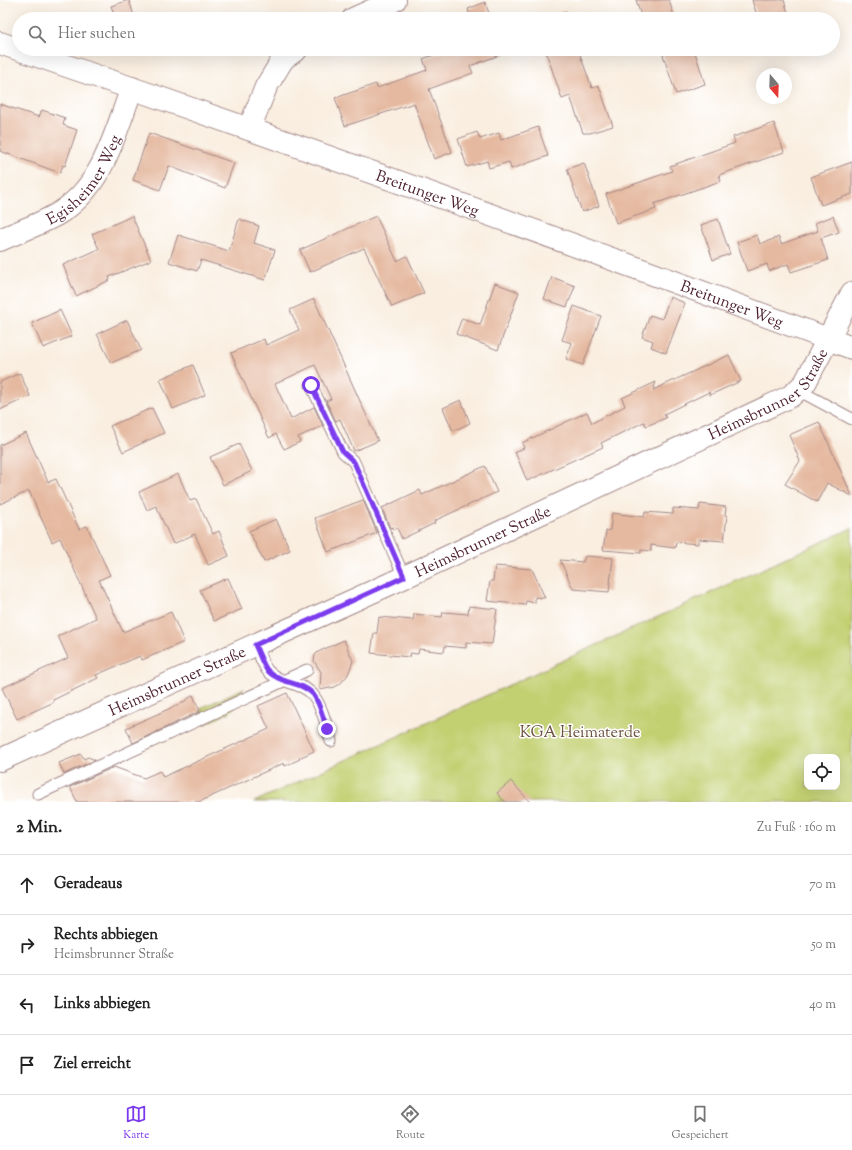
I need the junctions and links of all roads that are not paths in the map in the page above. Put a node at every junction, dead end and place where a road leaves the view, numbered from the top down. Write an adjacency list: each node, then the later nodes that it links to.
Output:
1 (395, 0): 2 (street)
2 (368, 12)
3 (0, 43): 4 (street, Breitunger Weg)
4 (12, 47)
5 (38, 56): 7 (street, Breitunger Weg)
6 (287, 56): 8 (street)
7 (132, 88): 8 (street, Breitunger Weg); 9 (street, Egisheimer Weg)
8 (249, 129): 11 (street, Breitunger Weg)
9 (0, 240)
10 (852, 293): 11 (street, Heimsbrunner Straße)
11 (829, 340): 12 (street, Breitunger Weg); 14 (street, Heimsbrunner Straße)
12 (852, 348)
13 (311, 385): 16 (lane)
14 (798, 390): 15 (lane); 16 (street, Heimsbrunner Straße)
15 (852, 419)
16 (404, 577): 17 (street, Heimsbrunner Straße)
17 (255, 645): 19 (lane); 20 (street, Heimsbrunner Straße)
18 (307, 670): 21 (lane)
19 (331, 741)
20 (0, 760)
21 (38, 794)

